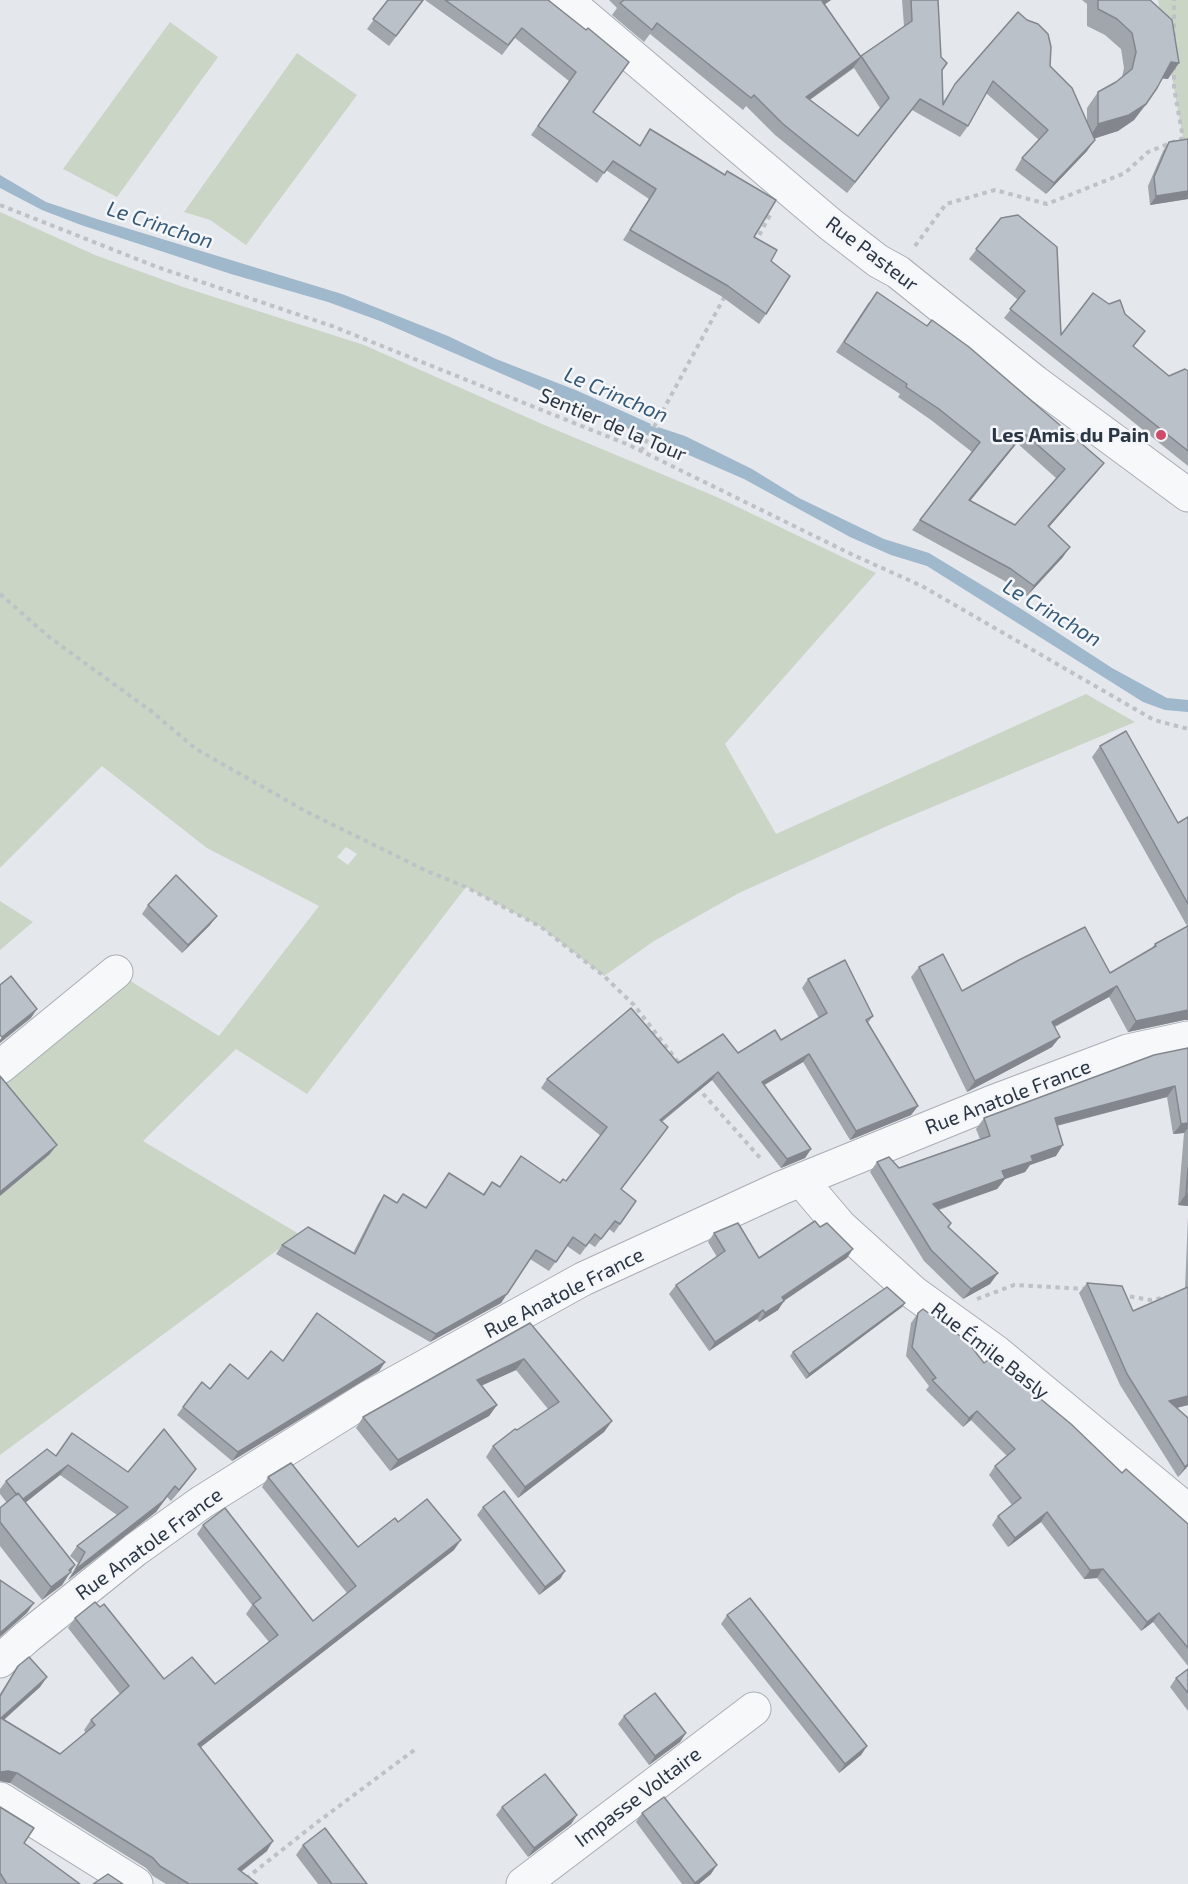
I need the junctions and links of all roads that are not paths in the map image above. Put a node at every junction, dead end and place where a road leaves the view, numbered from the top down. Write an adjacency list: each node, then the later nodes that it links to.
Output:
1 (566, 0): 2 (street, Rue Pasteur)
2 (1188, 495)
3 (116, 972): 5 (street)
4 (1188, 1038): 6 (street, Rue Anatole France)
5 (0, 1067)
6 (791, 1184): 7 (street, Rue Émile Basly); 8 (street, Rue Anatole France)
7 (1188, 1511)
8 (0, 1661)
9 (754, 1709): 12 (street, Impasse Voltaire)
10 (0, 1799): 11 (street)
11 (135, 1884)
12 (523, 1884)

